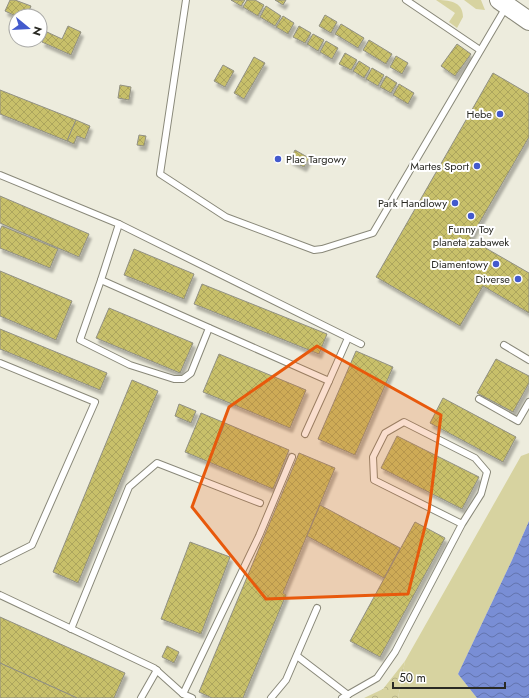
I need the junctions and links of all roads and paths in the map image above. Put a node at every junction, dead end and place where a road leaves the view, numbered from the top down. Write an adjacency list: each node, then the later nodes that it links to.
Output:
1 (186, 0): 5 (lane)
2 (406, 0): 5 (lane)
3 (507, 3): 4 (street); 5 (lane)
4 (529, 21)
5 (480, 50)
6 (0, 175): 7 (lane)
7 (119, 224): 8 (lane); 10 (lane)
8 (101, 280): 9 (lane); 9 (lane)
9 (209, 328): 15 (lane)
10 (348, 338): 11 (lane); 15 (lane)
11 (361, 344)
12 (504, 345): 13 (lane)
13 (529, 360)
14 (0, 363): 22 (lane)
15 (329, 381): 18 (lane)
16 (479, 399): 17 (lane)
17 (529, 402)
18 (305, 434)
19 (292, 457): 28 (lane)
20 (260, 503): 25 (lane)
21 (462, 524): 21 (lane); 29 (lane)
22 (0, 561)
23 (0, 595): 25 (lane)
24 (317, 608): 26 (lane)
25 (71, 629): 27 (lane)
26 (296, 656): 29 (lane); 32 (lane)
27 (157, 670): 28 (lane); 30 (lane)
28 (184, 694): 31 (lane)
29 (345, 696)
30 (141, 698)
31 (192, 698)
32 (271, 698)

